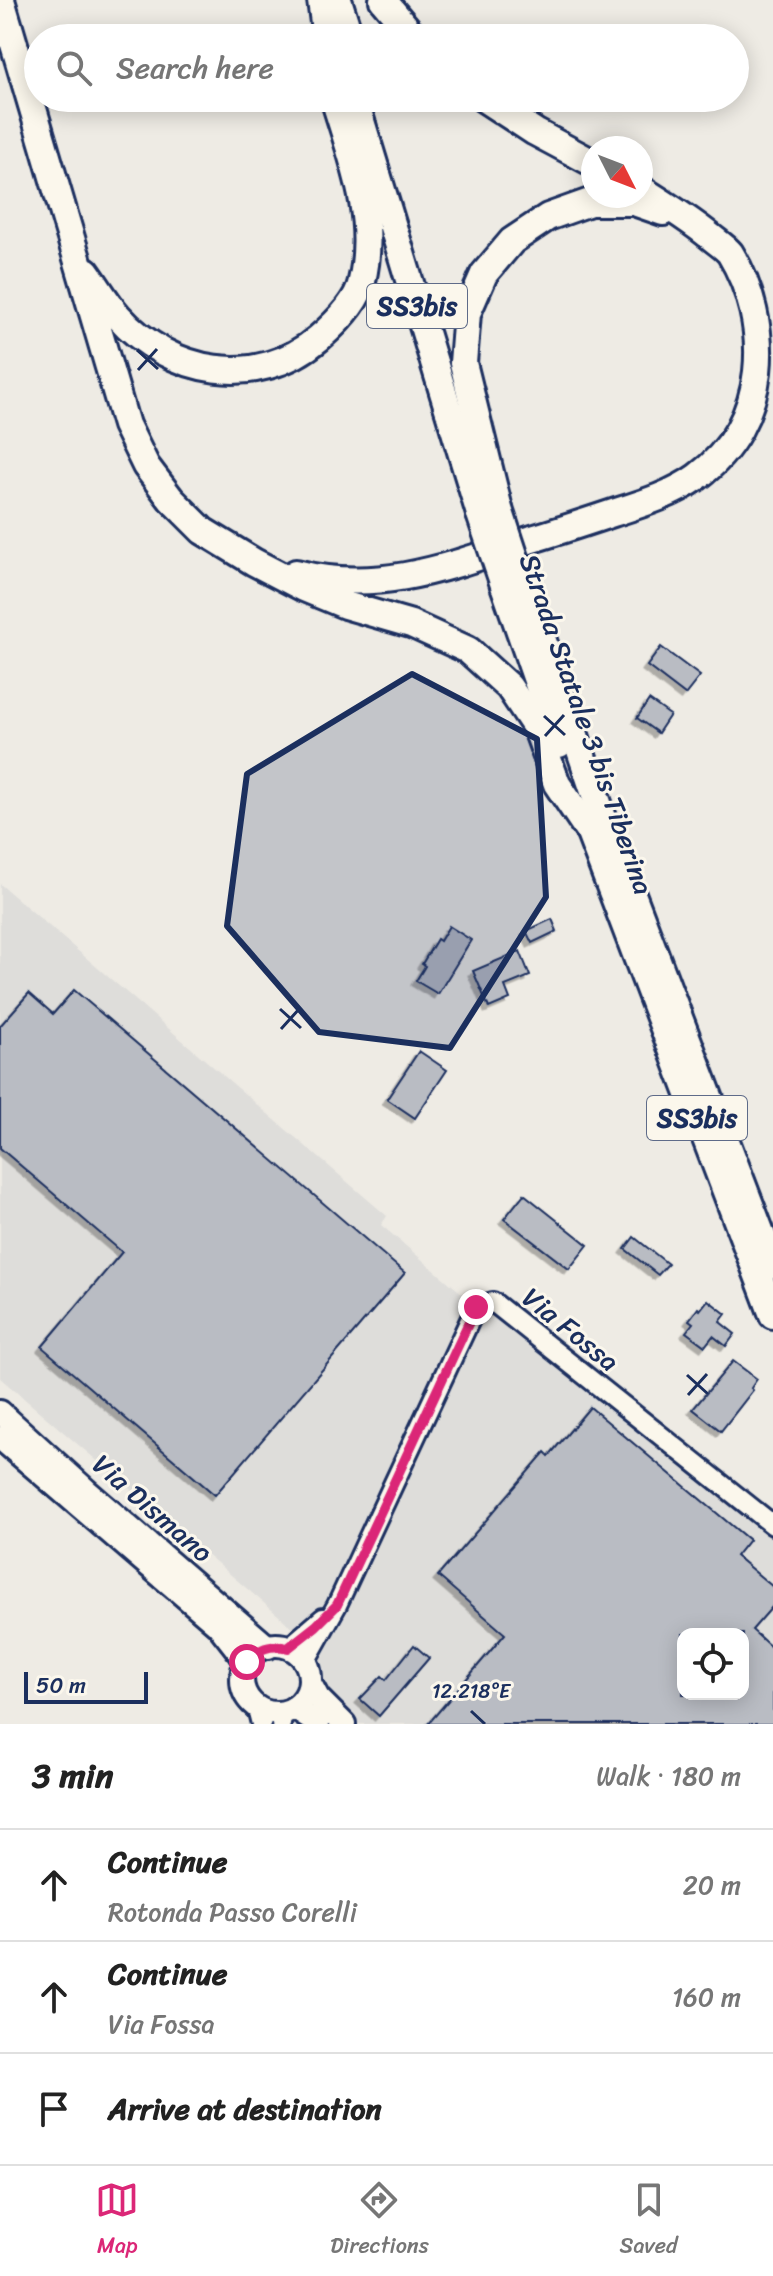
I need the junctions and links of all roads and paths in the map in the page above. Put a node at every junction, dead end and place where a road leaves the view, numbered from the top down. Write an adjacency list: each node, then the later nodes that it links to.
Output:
1 (1, 0): 11 (highway)
2 (15, 0): 11 (highway)
3 (323, 0): 6 (highway); 7 (highway)
4 (338, 0): 8 (highway)
5 (383, 0): 9 (highway)
6 (325, 24)
7 (331, 24)
8 (346, 24)
9 (403, 24)
10 (0, 30): 11 (highway)
11 (23, 79): 12 (highway)
12 (24, 82)
13 (33, 112): 21 (highway)
14 (338, 112): 21 (highway)
15 (359, 112): 22 (highway, Strada Statale 3 bis Tiberina / SS3bis)
16 (373, 112): 22 (highway, Strada Statale 3 bis Tiberina / SS3bis)
17 (504, 112): 18 (highway)
18 (581, 157)
19 (653, 197): 20 (highway)
20 (690, 220): 22 (highway); 23 (highway)
21 (75, 255): 23 (highway)
22 (490, 512): 24 (highway, Strada Statale 3 bis Tiberina / SS3bis, bridge)
23 (254, 562): 24 (highway)
24 (595, 822): 25 (highway, Strada Statale 3 bis Tiberina / SS3bis)
25 (629, 912): 26 (highway, Strada Statale 3 bis Tiberina / SS3bis); 27 (highway, Strada Statale 3 bis Tiberina / SS3bis)
26 (773, 1265)
27 (773, 1315)
28 (0, 1412): 31 (main road, Via Dismano)
29 (0, 1438): 32 (main road, Via Dismano)
30 (773, 1525): 31 (street, Via Fossa)
31 (293, 1660): 32 (main road); 33 (main road); 36 (main road, Via Dismano)
32 (247, 1662): 34 (main road)
33 (286, 1715): 34 (main road); 35 (main road)
34 (259, 1716)
35 (318, 1724)
36 (344, 1724)

